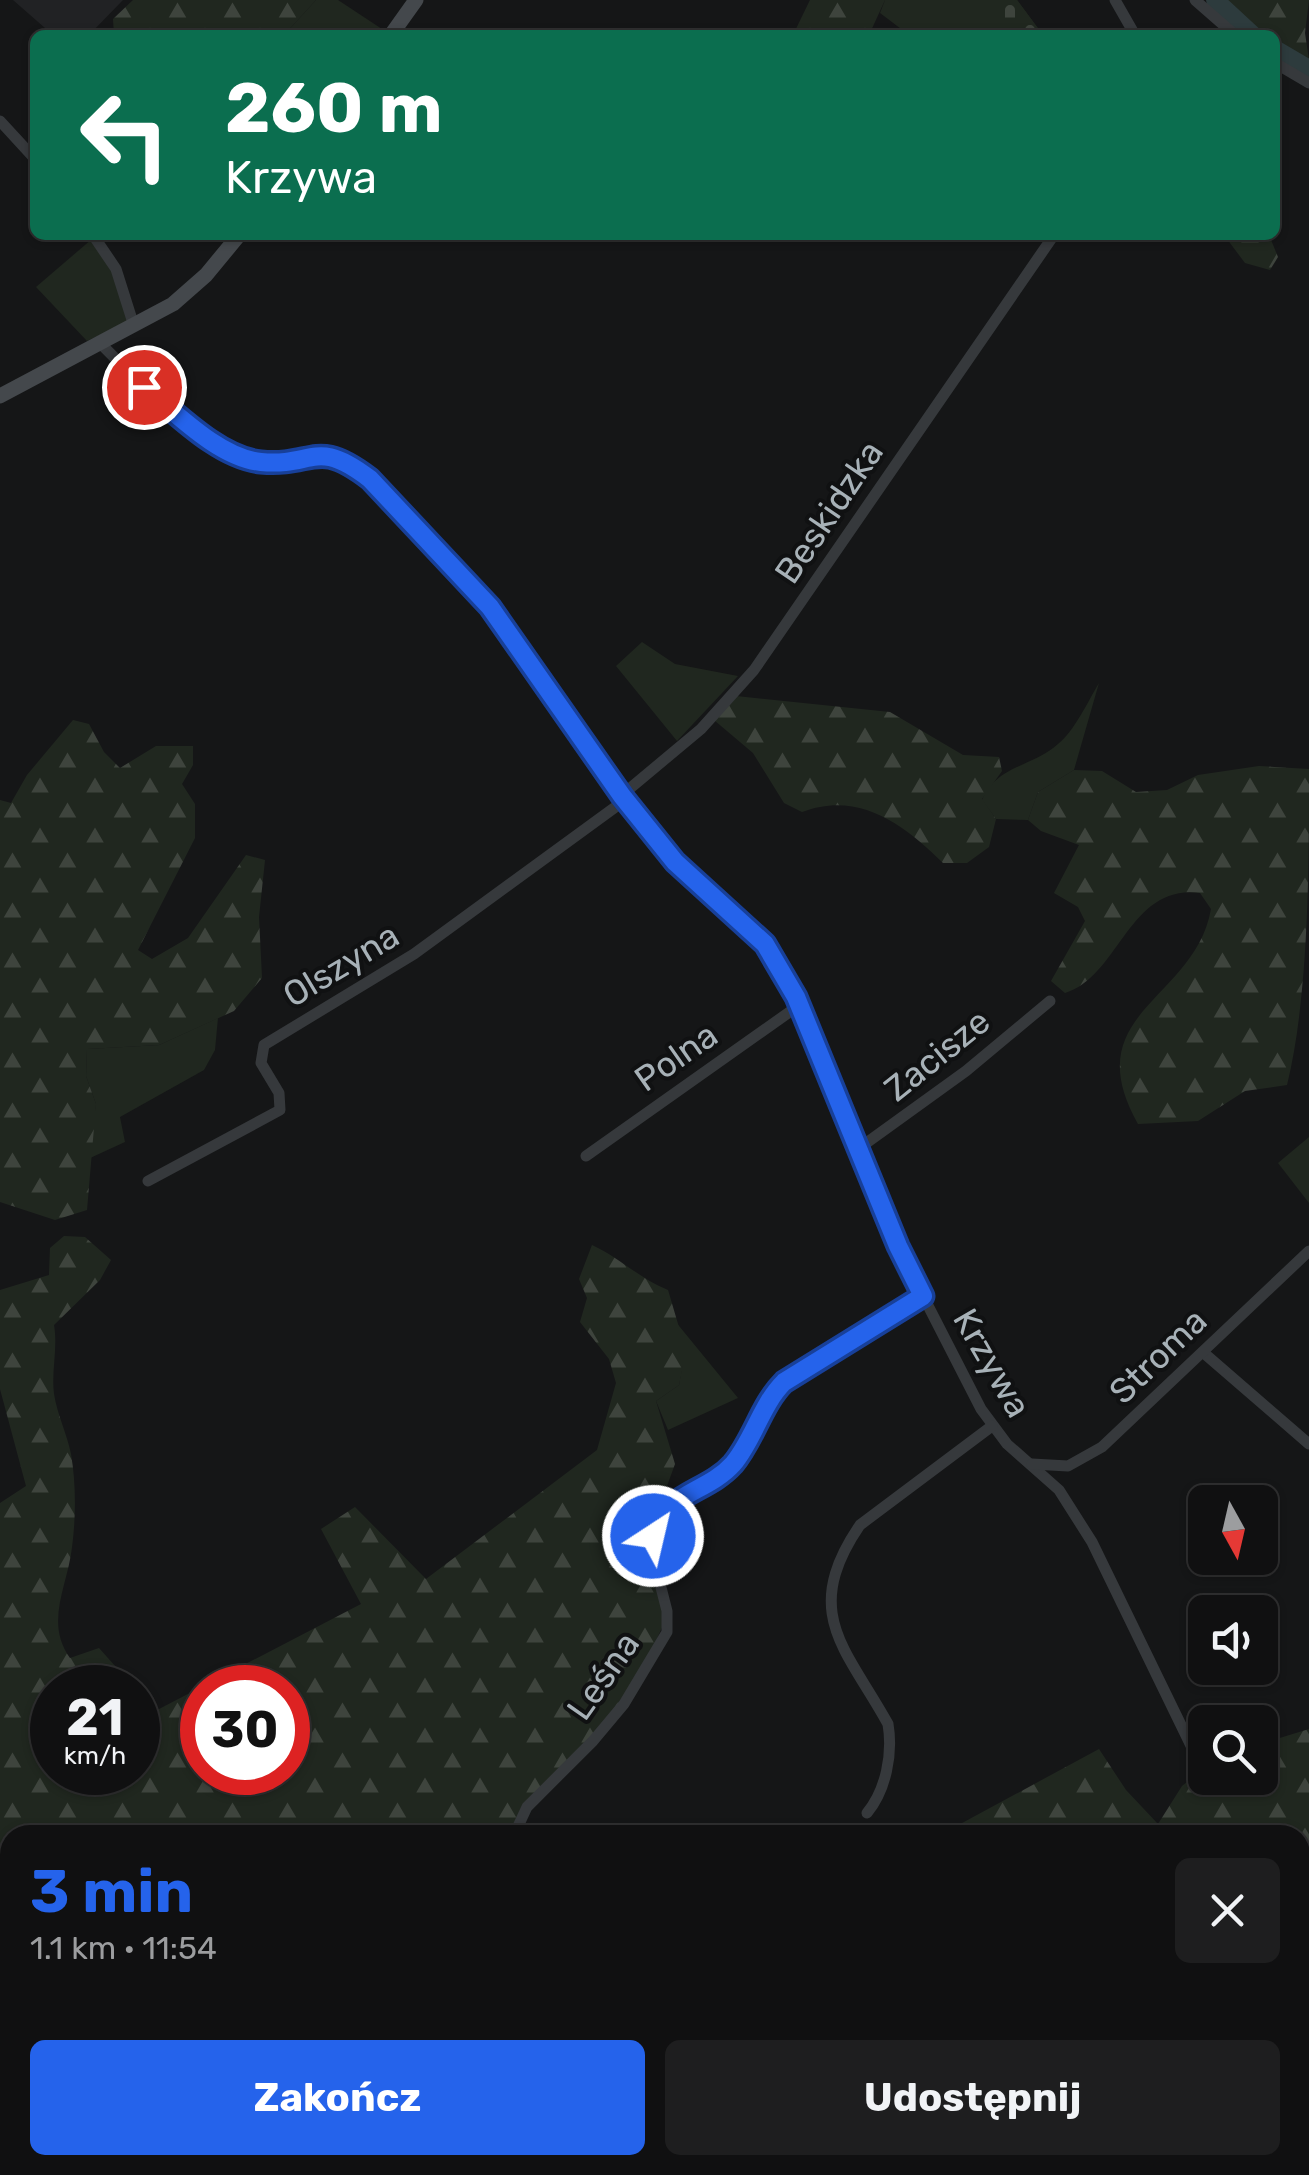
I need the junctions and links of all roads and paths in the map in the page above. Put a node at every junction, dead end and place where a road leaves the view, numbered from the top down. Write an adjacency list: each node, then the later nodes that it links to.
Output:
1 (416, 0): 4 (street)
2 (1115, 0): 5 (street)
3 (1194, 0): 6 (street)
4 (395, 30)
5 (1131, 30)
6 (1228, 30)
7 (1280, 66): 8 (street)
8 (1309, 83)
9 (0, 121): 10 (street)
10 (30, 154)
11 (97, 240): 14 (street)
12 (235, 240): 14 (street)
13 (1051, 240): 17 (street, Beskidzka)
14 (134, 326): 15 (street)
15 (101, 344): 16 (street); 17 (street, Krzywa)
16 (0, 396)
17 (624, 798): 19 (street, Krzywa); 22 (street, Olszyna)
18 (1050, 1001): 20 (street, Zacisze)
19 (798, 1006): 20 (street, Krzywa); 21 (street, Polna)
20 (858, 1149): 24 (street, Krzywa)
21 (586, 1156)
22 (148, 1181)
23 (1309, 1251): 25 (street, Stroma)
24 (923, 1296): 26 (street, Krzywa); 33 (street, Leśna)
25 (1205, 1354): 27 (street); 28 (street, Stroma)
26 (992, 1426): 29 (street, Krzywa); 32 (street)
27 (1309, 1444)
28 (1080, 1462): 29 (street); 30 (street, Stroma)
29 (1030, 1463): 30 (street, Krzywa)
30 (1059, 1490): 31 (street, Krzywa)
31 (1188, 1739)
32 (866, 1814)
33 (519, 1825)

